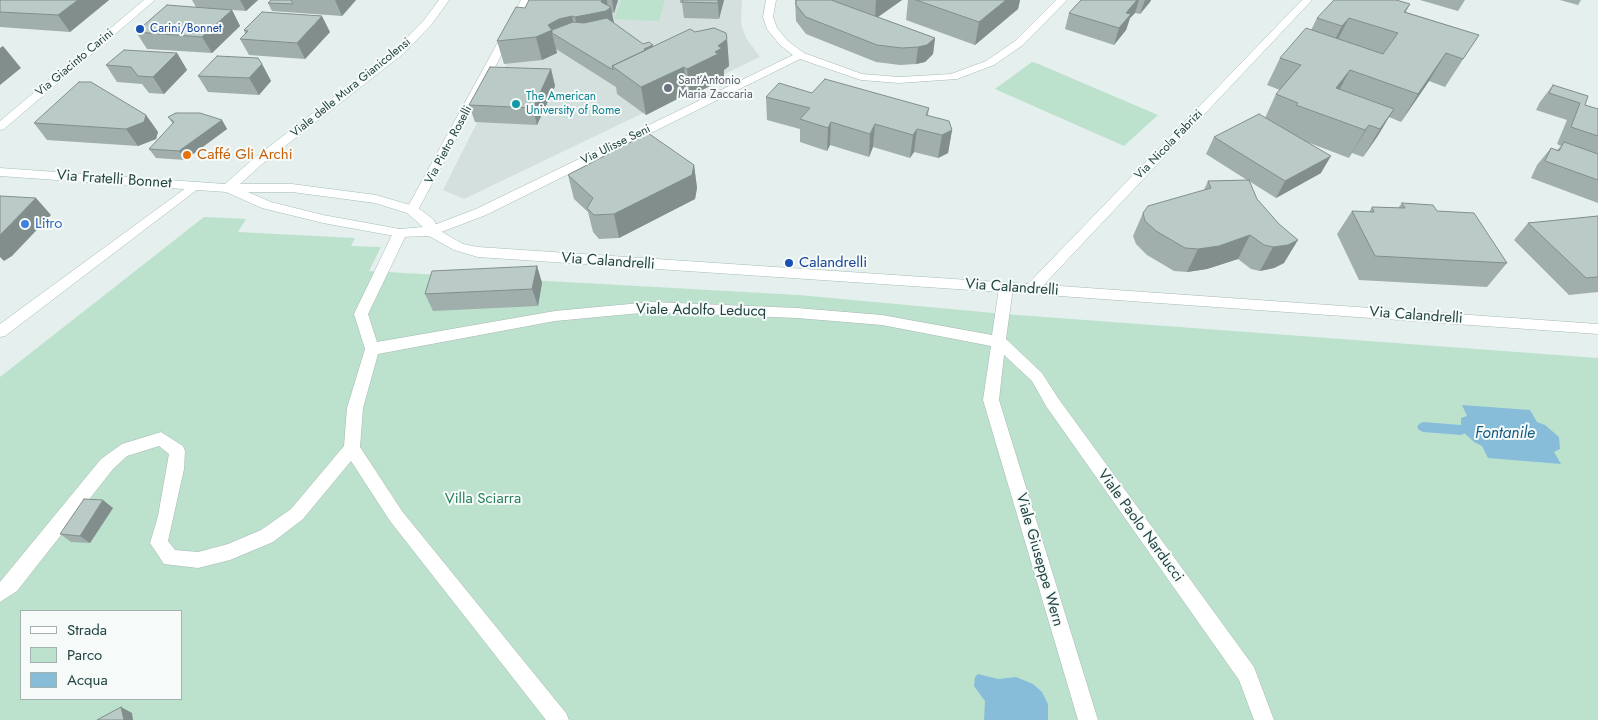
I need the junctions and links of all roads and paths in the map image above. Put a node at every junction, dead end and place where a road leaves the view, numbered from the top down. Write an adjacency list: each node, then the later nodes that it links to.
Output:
1 (150, 0): 8 (street, Via Giacinto Carini)
2 (444, 0): 11 (street, Viale delle Mura Gianicolensi)
3 (526, 0): 12 (street, Via Pietro Roselli)
4 (771, 0): 7 (street)
5 (1062, 0): 7 (street)
6 (1307, 0): 16 (street, Via Nicola Fabrizi)
7 (800, 55): 13 (street, Via Ulisse Seni)
8 (0, 127)
9 (0, 172): 10 (street, Via Fratelli Bonnet)
10 (194, 186): 11 (street, Via Fratelli Bonnet); 18 (street)
11 (228, 188): 12 (street, Via Calandrelli); 14 (street)
12 (412, 210): 13 (street, Via Calandrelli)
13 (431, 231): 14 (street); 15 (street, Via Calandrelli)
14 (400, 233): 20 (street)
15 (1006, 288): 16 (street, Via Calandrelli); 19 (street)
16 (1031, 289): 17 (street, Via Calandrelli)
17 (1598, 329)
18 (0, 332)
19 (1000, 342): 20 (street, Viale Adolfo Leducq); 24 (street, Viale Giuseppe Wern); 25 (street, Viale Paolo Narducci)
20 (372, 349): 21 (street)
21 (352, 448): 22 (street); 23 (street)
22 (0, 593)
23 (559, 720)
24 (1088, 720)
25 (1264, 720)

